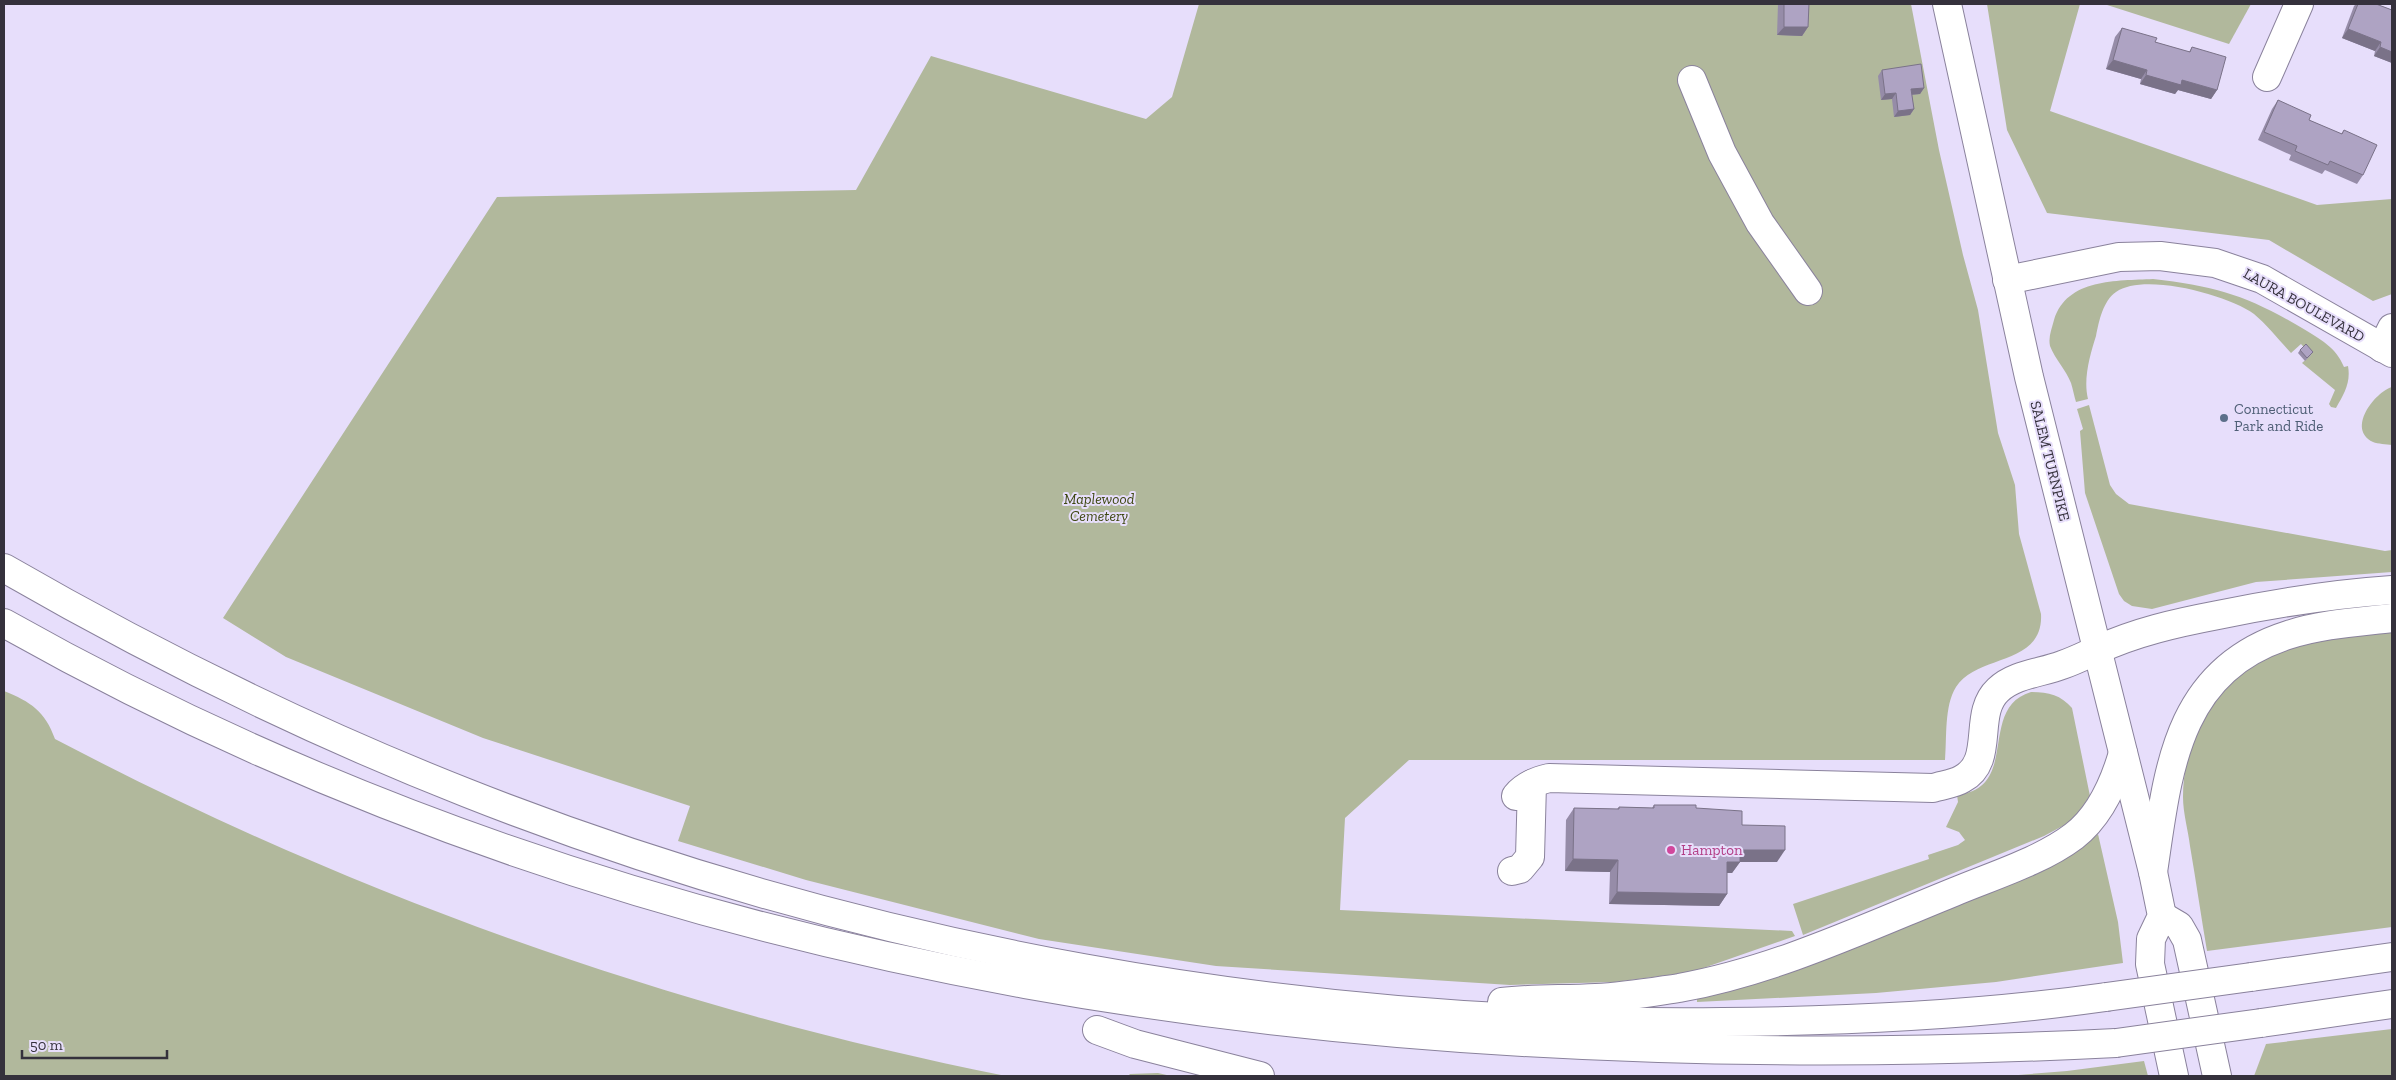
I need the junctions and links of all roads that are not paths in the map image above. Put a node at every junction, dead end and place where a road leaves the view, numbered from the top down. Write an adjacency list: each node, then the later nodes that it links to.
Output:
1 (1947, 4): 5 (main road, SALEM TURNPIKE)
2 (2299, 4): 3 (main road)
3 (2267, 77)
4 (1692, 80): 6 (main road)
5 (2007, 280): 7 (main road, LAURA BOULEVARD); 12 (main road, SALEM TURNPIKE)
6 (1808, 291)
7 (2389, 343)
8 (4, 568): 19 (main road)
9 (2392, 590): 12 (main road)
10 (2392, 618): 15 (main road)
11 (4, 623): 20 (main road)
12 (2097, 650): 13 (main road, SALEM TURNPIKE); 14 (main road)
13 (2123, 753): 15 (main road, SALEM TURNPIKE); 19 (main road)
14 (1512, 871)
15 (2153, 872): 16 (main road, SALEM TURNPIKE)
16 (2162, 916): 24 (main road); 25 (main road)
17 (2392, 957): 19 (main road, bridge)
18 (2392, 1004): 22 (main road, bridge)
19 (1452, 1013)
20 (1062, 1014): 21 (main road); 23 (main road)
21 (1383, 1055)
22 (1433, 1059)
23 (1260, 1076)
24 (2174, 1076)
25 (2217, 1076)

